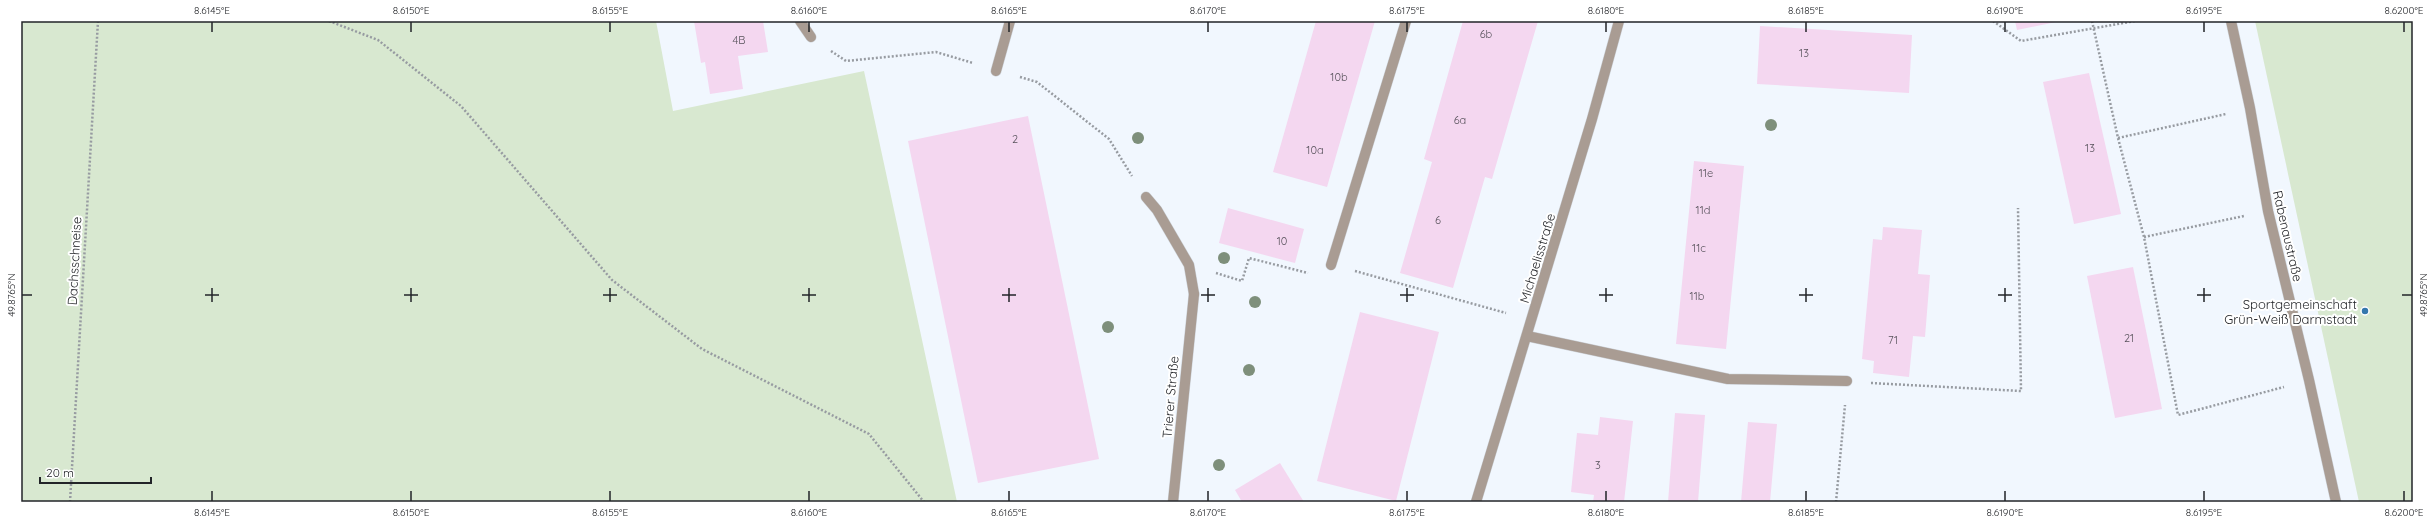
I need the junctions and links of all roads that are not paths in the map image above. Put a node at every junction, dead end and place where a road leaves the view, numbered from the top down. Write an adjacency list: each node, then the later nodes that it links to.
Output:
1 (800, 21): 6 (street)
2 (1010, 21): 7 (street)
3 (1406, 21): 9 (street)
4 (1619, 21): 10 (street, Michaelisstraße)
5 (2231, 21): 14 (street, Rabenaustraße)
6 (811, 37)
7 (996, 71)
8 (1146, 197): 12 (street, Trierer Straße)
9 (1332, 265)
10 (1527, 336): 11 (street); 13 (street, Michaelisstraße)
11 (1847, 382)
12 (1173, 502)
13 (1476, 502)
14 (2336, 502)

